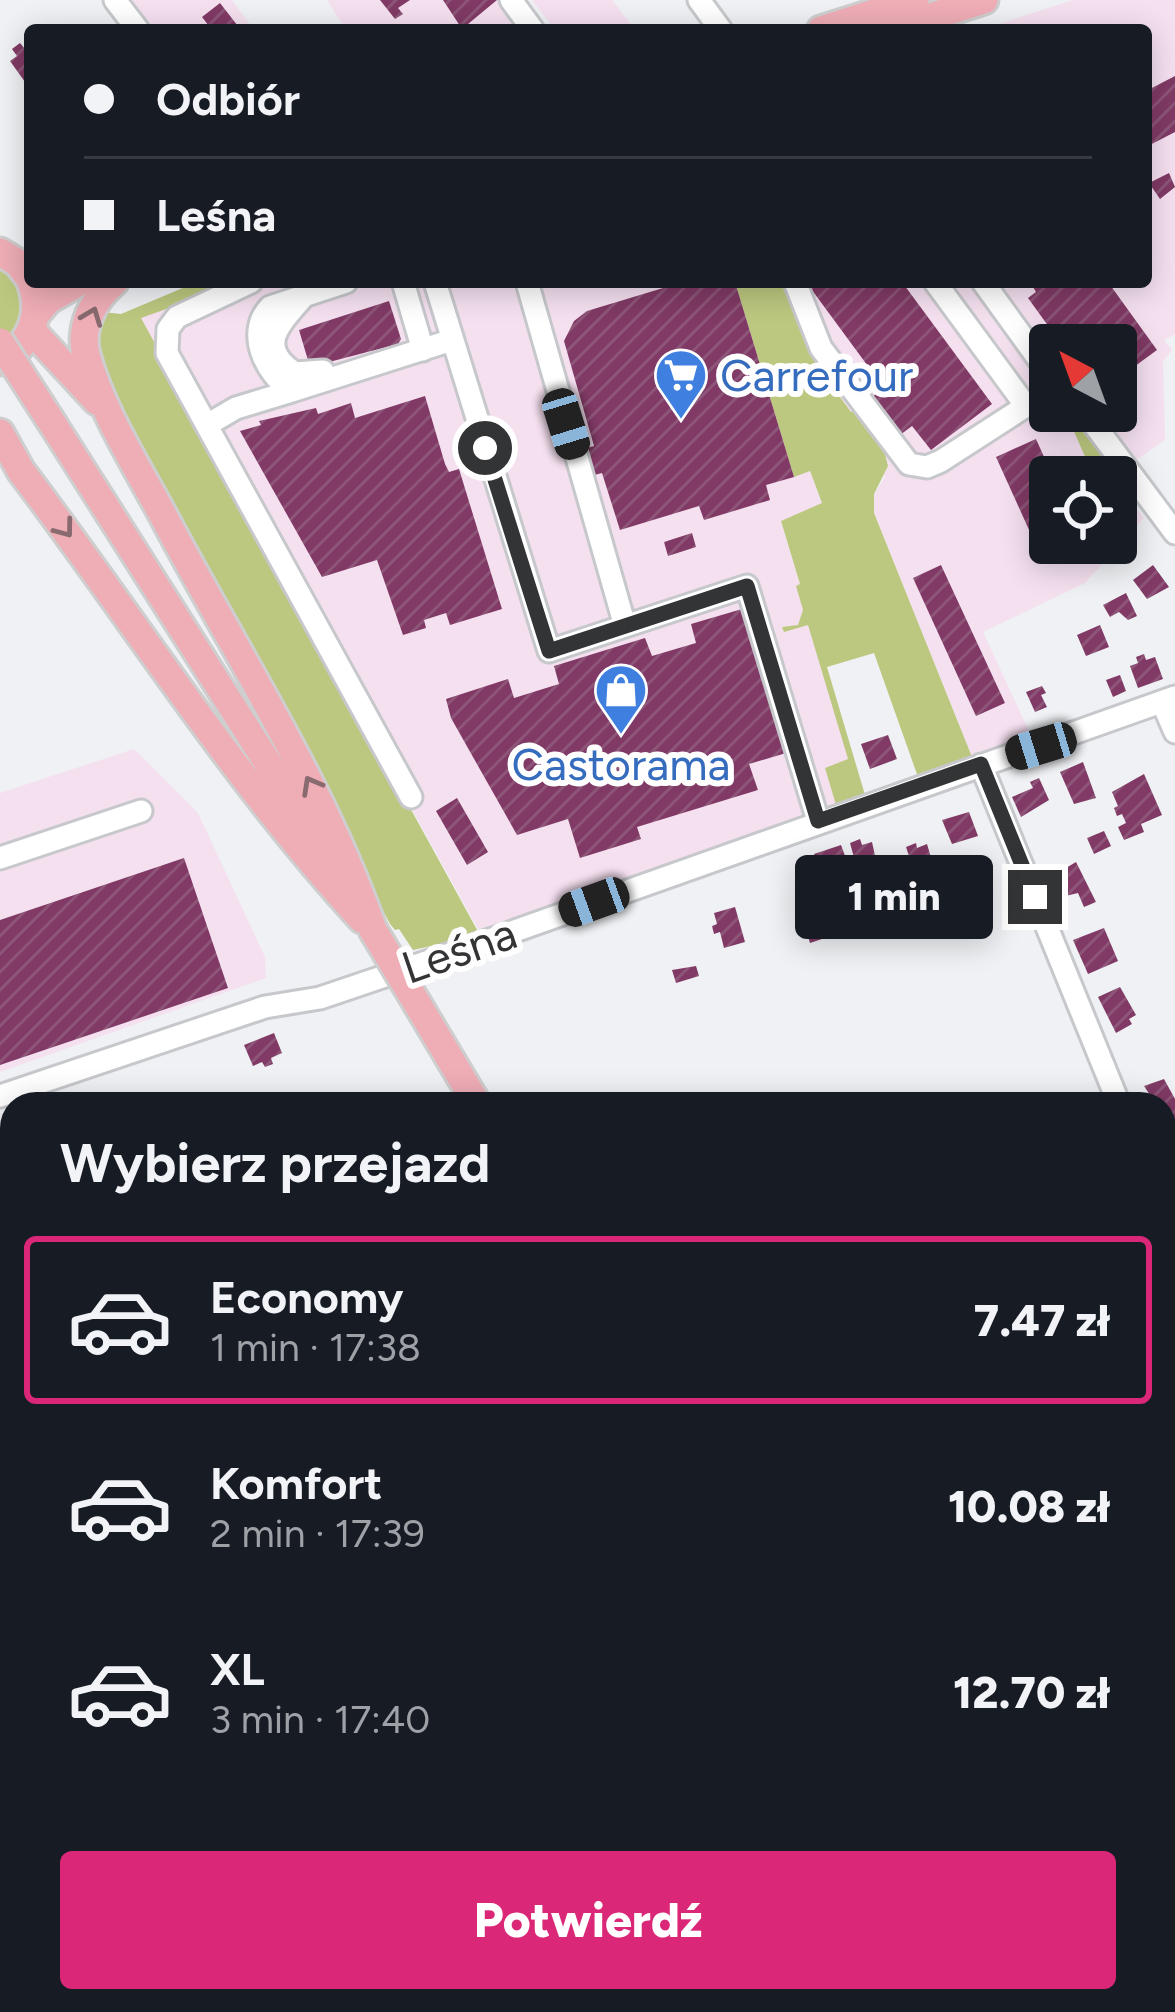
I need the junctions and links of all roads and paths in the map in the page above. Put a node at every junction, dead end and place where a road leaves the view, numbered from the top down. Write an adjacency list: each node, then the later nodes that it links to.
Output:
1 (116, 0): 5 (street)
2 (915, 0): 4 (main road)
3 (984, 0): 4 (main road)
4 (875, 15): 6 (main road)
5 (134, 24)
6 (843, 24)
7 (26, 288): 18 (main road)
8 (69, 288): 18 (main road)
9 (109, 288): 30 (main road, one-way to 9)
10 (237, 288): 27 (street)
11 (332, 288): 24 (street)
12 (405, 288): 21 (street)
13 (437, 288): 19 (street)
14 (529, 288): 32 (street)
15 (797, 288): 26 (street)
16 (938, 288): 26 (street)
17 (986, 288): 22 (street)
18 (34, 322): 23 (main road); 30 (main road)
19 (452, 340): 21 (street); 32 (street)
20 (0, 342): 40 (main road, bridge)
21 (422, 345): 24 (street)
22 (1029, 346)
23 (0, 361)
24 (298, 383): 27 (street)
25 (1029, 404): 26 (street)
26 (1026, 406)
27 (207, 425): 36 (street)
28 (1100, 432): 31 (street)
29 (0, 433): 40 (main road, one-way to 40)
30 (120, 434): 40 (main road, one-way to 30)
31 (1175, 533)
32 (625, 626): 38 (street)
33 (1168, 700): 34 (street, Leśna); 35 (street, Leśna)
34 (1175, 732)
35 (981, 764): 38 (street, Leśna); 43 (street)
36 (411, 796)
37 (141, 811): 39 (street)
38 (818, 821): 41 (street, Leśna)
39 (0, 858)
40 (373, 931): 42 (main road, bridge)
41 (12, 1092)
42 (469, 1092)
43 (1114, 1092)

